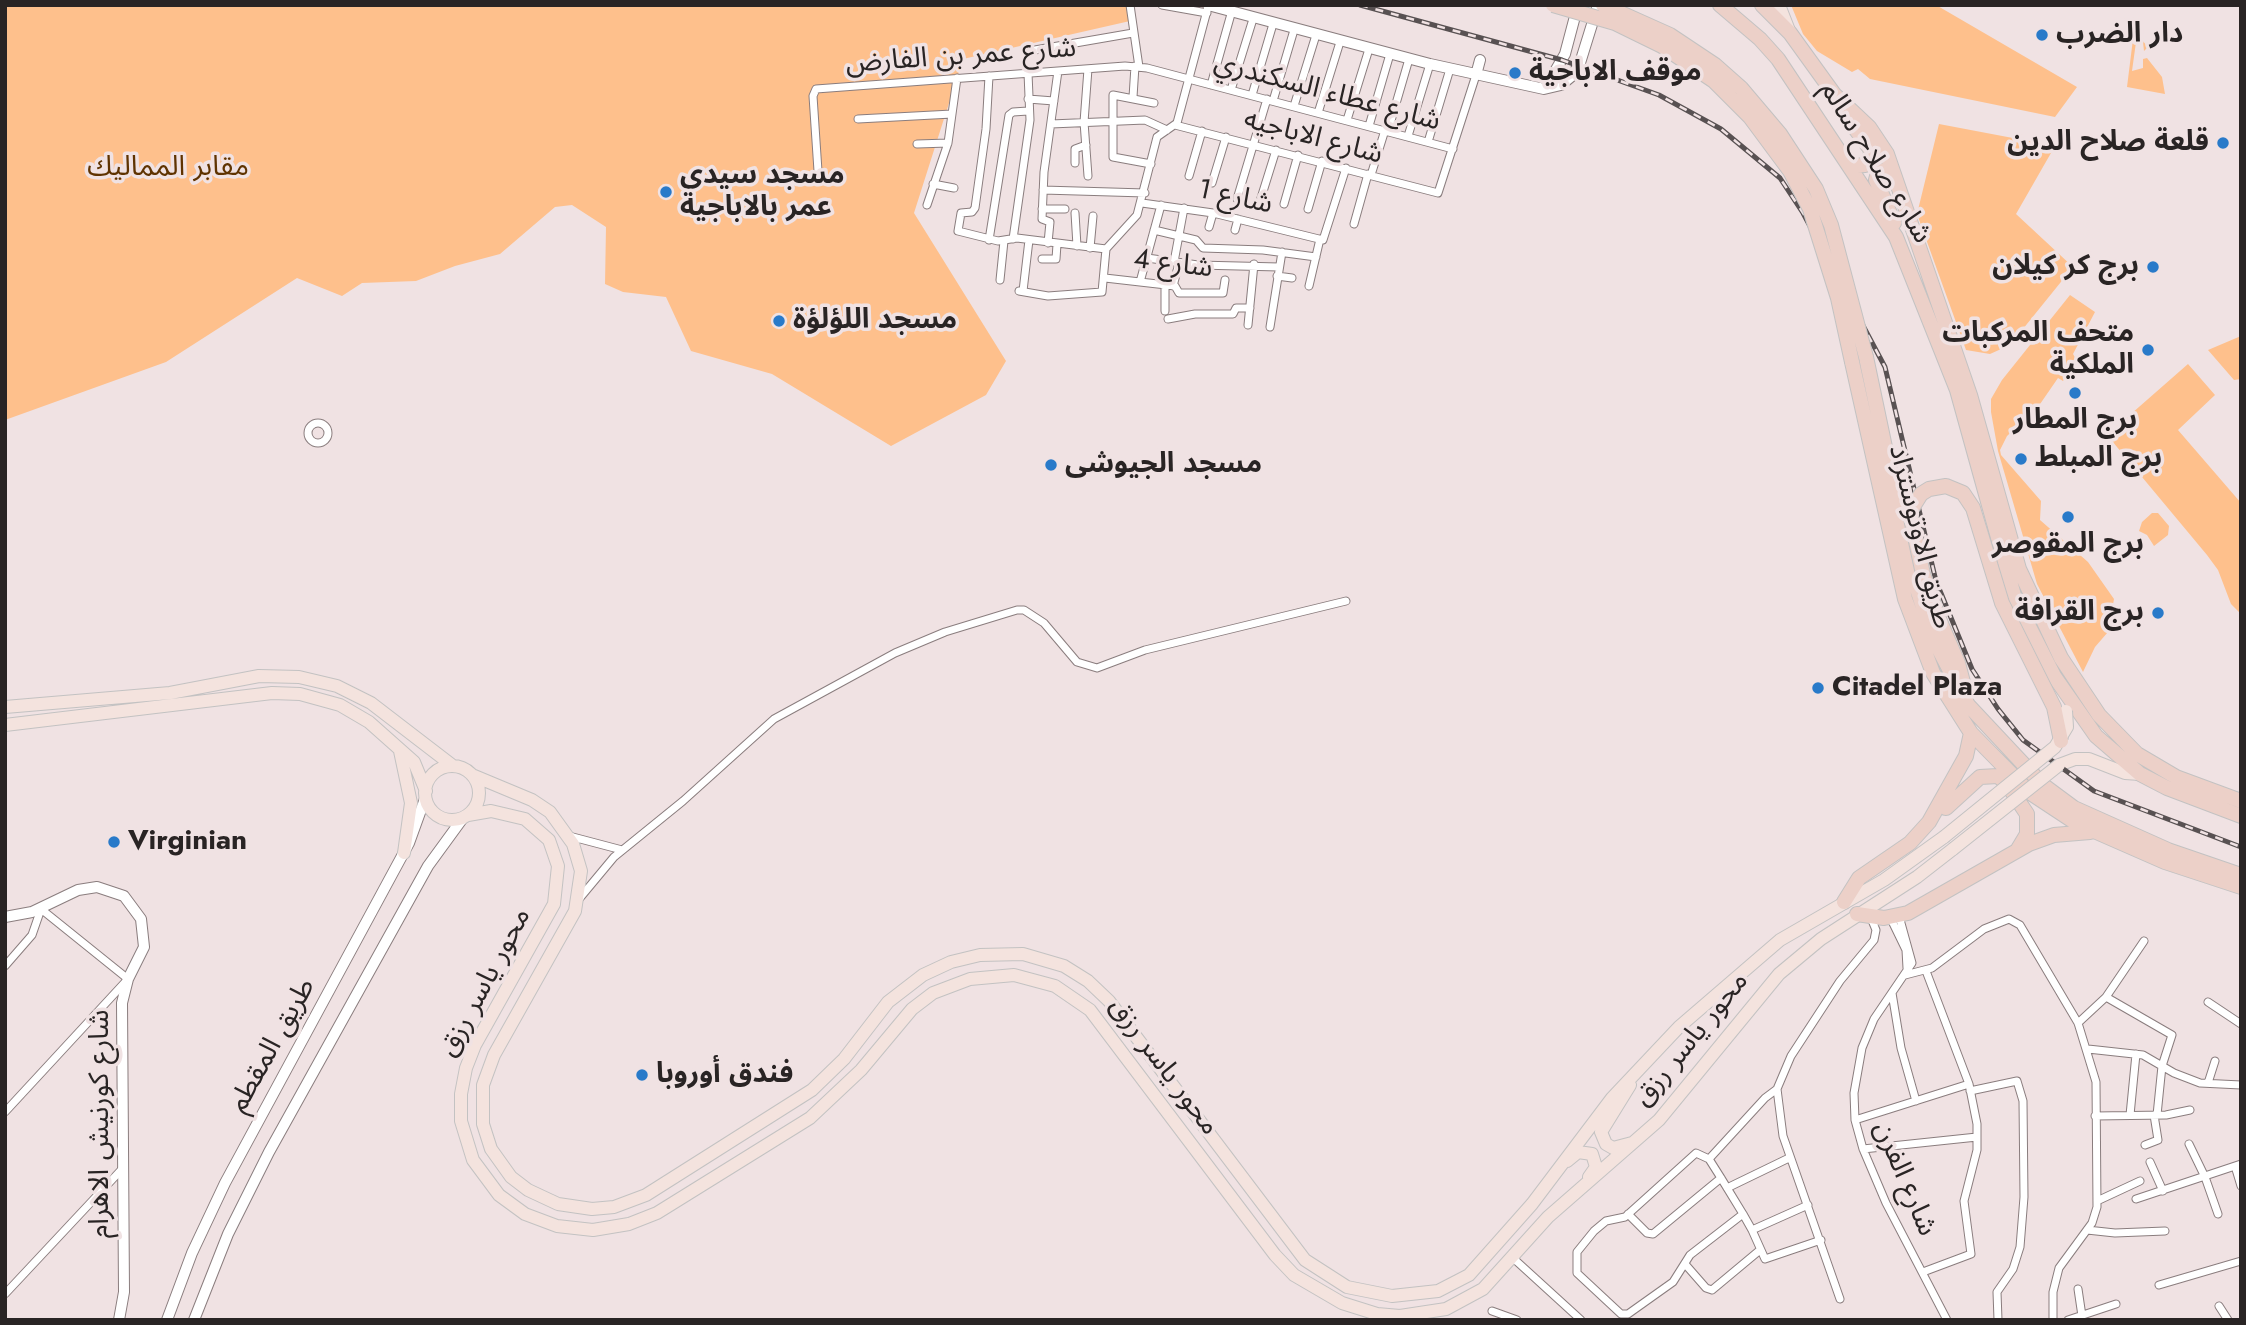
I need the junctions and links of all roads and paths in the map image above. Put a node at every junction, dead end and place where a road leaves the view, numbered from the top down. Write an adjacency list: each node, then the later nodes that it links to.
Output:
1 (1130, 5): 16 (street)
2 (1162, 5): 10 (street)
3 (1553, 5): 133 (highway, bridge)
4 (1578, 5): 14 (street)
5 (1598, 5): 18 (street)
6 (1604, 5): 133 (highway, bridge)
7 (1720, 5): 73 (highway, شارع صلاح سالم)
8 (1762, 5): 17 (highway)
9 (1779, 5): 17 (main road, شارع صلاح سالم)
10 (1208, 9): 11 (street); 35 (street)
11 (1231, 14): 12 (street); 36 (street)
12 (1253, 19): 13 (street); 38 (street)
13 (1273, 24): 15 (street); 40 (street)
14 (1572, 29): 18 (street); 37 (street)
15 (1294, 30): 19 (street); 43 (street)
16 (1133, 33): 22 (street); 27 (street)
17 (1790, 33): 39 (highway, شارع صلاح سالم)
18 (1589, 34): 37 (street)
19 (1316, 35): 20 (street); 46 (street)
20 (1340, 42): 21 (street); 48 (street)
21 (1369, 49): 23 (street); 52 (street)
22 (1029, 51)
23 (1390, 54): 24 (street); 56 (street)
24 (1409, 59): 26 (street); 59 (street)
25 (1480, 60): 32 (street)
26 (1430, 64): 29 (street); 60 (street)
27 (1137, 66): 28 (street, شارع عمر بن الفارض); 35 (street, شارع عمر بن الفارض); 41 (street)
28 (1088, 69): 30 (street, شارع عمر بن الفارض); 53 (street)
29 (1450, 69): 32 (street); 62 (street)
30 (1058, 71): 31 (street, شارع عمر بن الفارض); 44 (street)
31 (1028, 73): 33 (street, شارع عمر بن الفارض); 42 (street)
32 (1476, 75): 37 (street); 67 (street)
33 (989, 76): 34 (street, شارع عمر بن الفارض); 107 (street)
34 (957, 78): 49 (street); 76 (street, شارع عمر بن الفارض)
35 (1189, 79): 36 (street, شارع عطاء السكندري); 55 (street)
36 (1211, 85): 38 (street, شارع عطاء السكندري)
37 (1561, 85)
38 (1231, 90): 40 (street, شارع عطاء السكندري)
39 (1834, 94): 73 (highway); 74 (highway, شارع صلاح سالم)
40 (1252, 95): 43 (street, شارع عطاء السكندري)
41 (1133, 97): 45 (street); 51 (street)
42 (1028, 99): 44 (street); 47 (street)
43 (1270, 100): 46 (street, شارع عطاء السكندري); 65 (street)
44 (1054, 101): 54 (street)
45 (1154, 103)
46 (1294, 106): 48 (street, شارع عطاء السكندري)
47 (1028, 111): 105 (street); 107 (street)
48 (1318, 113): 52 (street, شارع عطاء السكندري)
49 (952, 114): 50 (street); 64 (street)
50 (858, 120)
51 (1112, 121): 53 (street); 57 (street); 72 (street)
52 (1347, 121): 56 (street, شارع عطاء السكندري)
53 (1084, 122): 54 (street); 66 (street)
54 (1051, 124): 83 (street)
55 (1175, 125): 57 (street); 58 (street, شارع الاباجيه)
56 (1369, 126): 59 (street, شارع عطاء السكندري)
57 (1167, 130): 72 (street)
58 (1202, 131): 61 (street, شارع الاباجيه); 79 (street)
59 (1386, 131): 60 (street, شارع عطاء السكندري); 77 (street)
60 (1408, 136): 62 (street, شارع عطاء السكندري)
61 (1226, 137): 65 (street, شارع الاباجيه); 80 (street)
62 (1428, 142): 67 (street, شارع عطاء السكندري)
63 (917, 144): 64 (street)
64 (948, 144): 81 (street)
65 (1254, 144): 68 (street, شارع الاباجيه); 86 (street)
66 (1086, 145): 71 (street); 78 (street)
67 (1453, 149): 77 (street, شارع الاباجيه)
68 (1276, 150): 69 (street, شارع الاباجيه); 85 (street)
69 (1298, 155): 70 (street, شارع الاباجيه); 88 (street)
70 (1322, 161): 75 (street, شارع الاباجيه); 94 (street)
71 (1075, 163)
72 (1151, 164): 84 (street)
73 (1850, 166): 104 (highway, شارع صلاح سالم)
74 (1891, 167): 104 (highway); 146 (highway, شارع صلاح سالم)
75 (1346, 168): 77 (street, شارع الاباجيه); 106 (street)
76 (818, 171)
77 (1370, 174): 99 (street)
78 (1088, 176)
79 (1189, 176)
80 (1212, 183)
81 (933, 184): 82 (street); 89 (street)
82 (954, 188)
83 (1043, 190): 84 (street); 92 (street)
84 (1145, 193): 87 (street)
85 (1261, 198)
86 (1237, 199)
87 (1142, 203): 90 (street, شارع 1); 114 (street)
88 (1283, 204)
89 (927, 205)
90 (1161, 205): 91 (street, شارع 1); 101 (street)
91 (1184, 208): 96 (street, شارع 1); 103 (street)
92 (1042, 209): 93 (street); 110 (street)
93 (1065, 209)
94 (1308, 209)
95 (1075, 213): 112 (street)
96 (1213, 213): 98 (street, شارع 1); 100 (street)
97 (1093, 216): 113 (street)
98 (1238, 219): 102 (street); 106 (street, شارع 1)
99 (1354, 224)
100 (1209, 228)
101 (1154, 230): 103 (street); 117 (street)
102 (1235, 230)
103 (1180, 236): 115 (street); 119 (street)
104 (1896, 237): 135 (highway, شارع صلاح سالم)
105 (1013, 239): 108 (street); 109 (street)
106 (1319, 239): 116 (street)
107 (989, 240): 109 (street)
108 (1029, 240): 110 (street); 123 (street)
109 (1003, 241): 125 (street)
110 (1048, 243): 111 (street)
111 (1057, 244): 112 (street); 118 (street)
112 (1077, 246): 113 (street)
113 (1090, 248): 114 (street)
114 (1105, 249): 123 (street)
115 (1282, 252): 116 (street); 121 (street)
116 (1316, 257): 129 (street)
117 (1147, 258): 119 (street); 127 (street)
118 (1042, 259)
119 (1177, 262): 120 (street); 128 (street)
120 (1254, 264): 121 (street); 130 (street)
121 (1279, 267): 122 (street)
122 (1277, 276): 124 (street); 132 (street)
123 (1104, 278): 127 (street, شارع 4)
124 (1292, 278)
125 (1000, 280)
126 (1225, 280): 128 (street, شارع 4)
127 (1140, 282): 128 (street, شارع 4)
128 (1169, 286): 130 (street)
129 (1308, 286)
130 (1250, 308): 131 (street)
131 (1248, 325)
132 (1270, 327)
133 (1859, 360): 136 (highway, طريق الاوتوستراد); 139 (highway, طريق الاوتوستراد)
134 (1346, 601): 152 (street)
135 (2054, 676): 140 (main road, bridge); 143 (highway, شارع صلاح سالم)
136 (1968, 705): 140 (highway, bridge); 155 (highway, طريق الاوتوستراد)
137 (5, 707): 142 (main road)
138 (5, 725): 141 (main road)
139 (1971, 733): 149 (highway); 150 (highway, طريق الاوتوستراد)
140 (2061, 741): 158 (main road, محور ياسر رزق, bridge)
141 (399, 747): 145 (main road); 154 (main road)
142 (453, 766): 144 (main road); 145 (main road)
143 (2140, 774): 147 (highway, شارع صلاح سالم); 160 (main road, محور ياسر رزق, bridge)
144 (472, 775): 148 (main road); 151 (main road, محور ياسر رزق)
145 (426, 794): 148 (main road); 154 (street, طريق المقطم)
146 (2241, 801)
147 (2241, 816)
148 (466, 817): 218 (main road, محور ياسر رزق); 232 (street, طريق المقطم)
149 (1929, 822): 153 (highway); 158 (highway)
150 (2095, 832): 153 (highway); 156 (highway, طريق الاوتوستراد)
151 (569, 836): 152 (street); 157 (main road, محور ياسر رزق)
152 (622, 850): 157 (street)
153 (2017, 850): 162 (highway)
154 (404, 853): 231 (street, طريق المقطم)
155 (2241, 875)
156 (2241, 887)
157 (578, 901): 200 (main road, محور ياسر رزق)
158 (1844, 902): 177 (main road, محور ياسر رزق)
159 (41, 909): 161 (street, شارع كورنيش الاهرام); 164 (street); 167 (street); 167 (street, شارع كورنيش الاهرام)
160 (1864, 915): 162 (highway); 181 (street); 190 (main road, محور ياسر رزق)
161 (5, 917)
162 (1895, 917): 166 (street)
163 (2144, 941): 169 (street)
164 (5, 966)
165 (1926, 971): 166 (street); 171 (street); 180 (street)
166 (1905, 975): 168 (street, شارع الفرن)
167 (128, 979): 184 (street); 198 (street, شارع كورنيش الاهرام)
168 (1892, 993): 182 (street); 188 (street, شارع الفرن)
169 (2106, 997): 171 (street); 176 (street)
170 (2208, 1002): 172 (street)
171 (2078, 1023): 173 (street)
172 (2241, 1024)
173 (2088, 1049): 174 (street); 187 (street)
174 (2136, 1054): 176 (street); 185 (street)
175 (2215, 1061): 178 (street)
176 (2162, 1066): 178 (street); 186 (street)
177 (1636, 1072): 190 (main road); 200 (main road, محور ياسر رزق)
178 (2208, 1083): 179 (street)
179 (2241, 1085)
180 (1969, 1088): 182 (street); 189 (street); 236 (street)
181 (1777, 1089): 194 (street); 195 (street)
182 (1916, 1101): 188 (street)
183 (2190, 1110): 186 (street)
184 (5, 1112)
185 (2130, 1115): 186 (street); 187 (street)
186 (2156, 1115): 192 (street)
187 (2095, 1116): 208 (street)
188 (1855, 1120): 193 (street, شارع الفرن)
189 (1977, 1136): 193 (street); 221 (street)
190 (1639, 1140): 204 (main road, محور ياسر رزق)
191 (2189, 1144): 199 (street)
192 (2145, 1145)
193 (1863, 1149): 221 (street, شارع الفرن)
194 (1789, 1158): 205 (street); 209 (street)
195 (1709, 1159): 201 (street); 210 (street)
196 (2150, 1162): 206 (street)
197 (2238, 1165): 199 (street); 203 (street)
198 (123, 1168): 224 (street); 230 (street, شارع كورنيش الاهرام)
199 (2205, 1177): 206 (street); 212 (street)
200 (1550, 1178): 204 (main road)
201 (1721, 1178): 205 (street); 210 (street)
202 (2140, 1181): 208 (street)
203 (2241, 1186)
204 (1580, 1188): 218 (main road, محور ياسر رزق)
205 (1727, 1188): 211 (street)
206 (2163, 1191): 207 (street)
207 (2136, 1199)
208 (2097, 1201): 214 (street)
209 (1808, 1205): 213 (street); 216 (street)
210 (1628, 1214): 220 (street)
211 (1743, 1214): 213 (street); 220 (street)
212 (2218, 1214)
213 (1752, 1230): 217 (street)
214 (2087, 1230): 215 (street); 237 (street)
215 (2165, 1231)
216 (1821, 1240): 217 (street); 225 (street)
217 (1759, 1250): 220 (street)
218 (1513, 1258): 234 (street)
219 (2241, 1261): 222 (street)
220 (1685, 1264)
221 (1923, 1272): 235 (street, شارع الفرن)
222 (2159, 1285)
223 (2078, 1289): 229 (street)
224 (5, 1294)
225 (1840, 1299)
226 (2116, 1304): 229 (street)
227 (2220, 1306): 238 (street)
228 (1492, 1311): 233 (street)
229 (2075, 1318)
230 (119, 1320)
231 (167, 1320)
232 (194, 1320)
233 (1517, 1320)
234 (1581, 1320)
235 (1947, 1320)
236 (1998, 1320)
237 (2053, 1320)
238 (2228, 1320)

